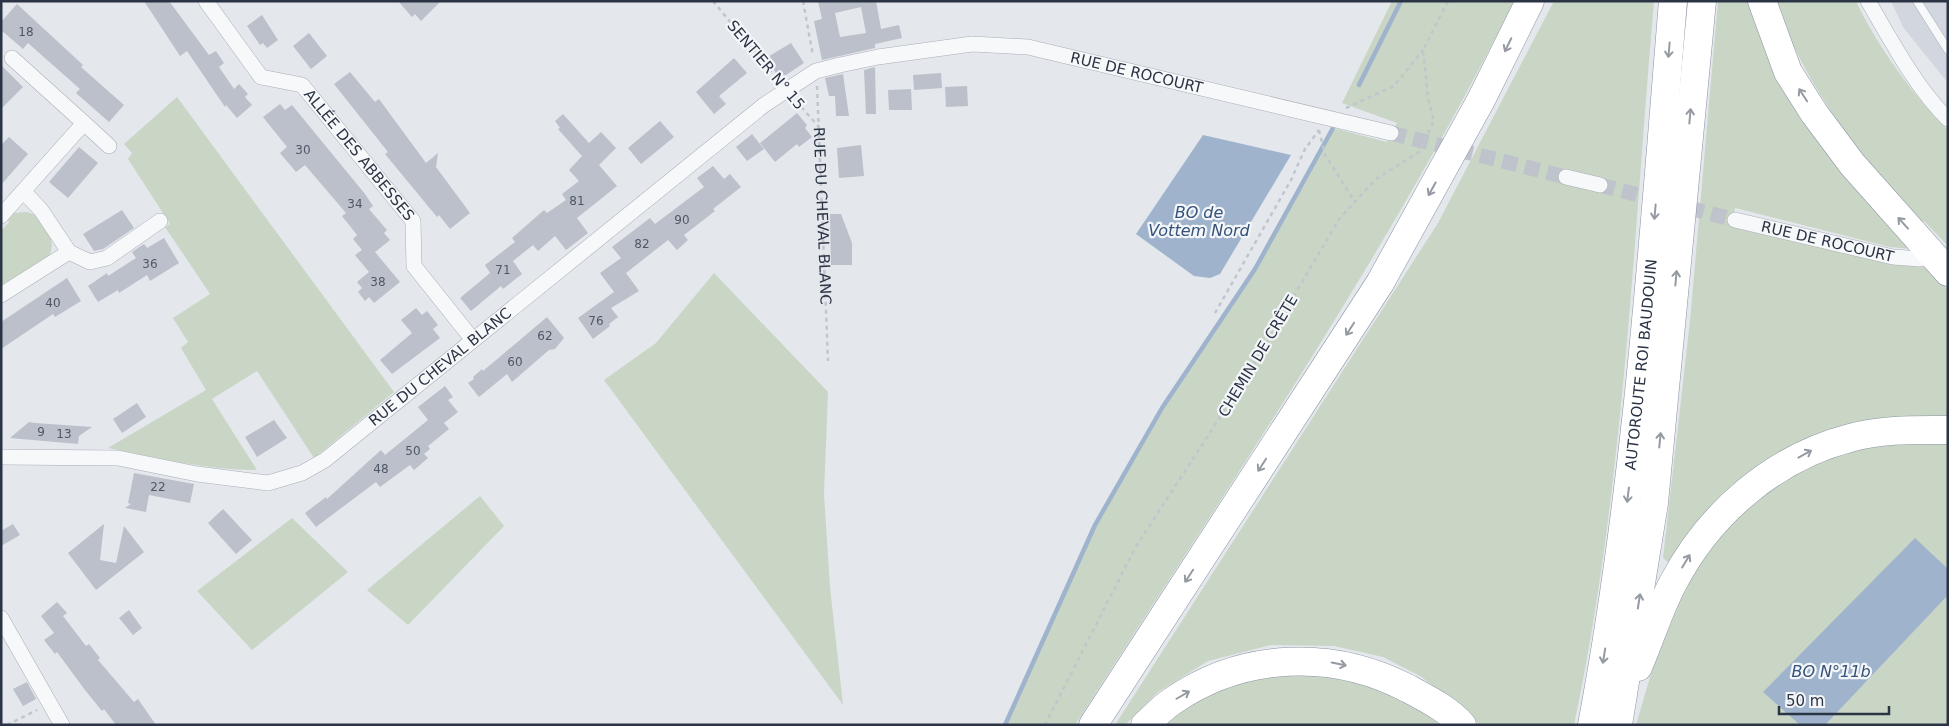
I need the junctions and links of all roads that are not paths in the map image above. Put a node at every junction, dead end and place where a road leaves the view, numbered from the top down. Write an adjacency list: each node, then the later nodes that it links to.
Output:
1 (206, 1): 25 (street, ALLÉE DES ABBESSES)
2 (1530, 1): 31 (highway, one-way to 31)
3 (1673, 1): 34 (highway, AUTOROUTE ROI BAUDOUIN, one-way to 34)
4 (1702, 1): 29 (highway, one-way to 4)
5 (1762, 1): 23 (highway, one-way to 5)
6 (1868, 1): 11 (street)
7 (1917, 1): 8 (lane)
8 (1948, 50)
9 (878, 57): 13 (street, RUE DE ROCOURT); 25 (street, RUE DU CHEVAL BLANC)
10 (12, 58): 12 (street)
11 (1948, 119)
12 (84, 123): 14 (street); 17 (street)
13 (1391, 133)
14 (109, 146)
15 (1566, 176): 16 (street)
16 (1600, 185)
17 (24, 192): 18 (street); 21 (street)
18 (1, 216)
19 (1735, 220): 22 (street, RUE DE ROCOURT)
20 (160, 221): 21 (street)
21 (70, 252): 24 (street)
22 (1920, 259)
23 (1948, 272)
24 (1, 295)
25 (473, 340): 27 (street, RUE DU CHEVAL BLANC)
26 (1948, 430): 29 (highway, one-way to 26)
27 (1, 457)
28 (1, 618): 30 (street)
29 (1621, 713)
30 (62, 725)
31 (1093, 725)
32 (1145, 725): 33 (highway, one-way to 33)
33 (1462, 725)
34 (1592, 725)

